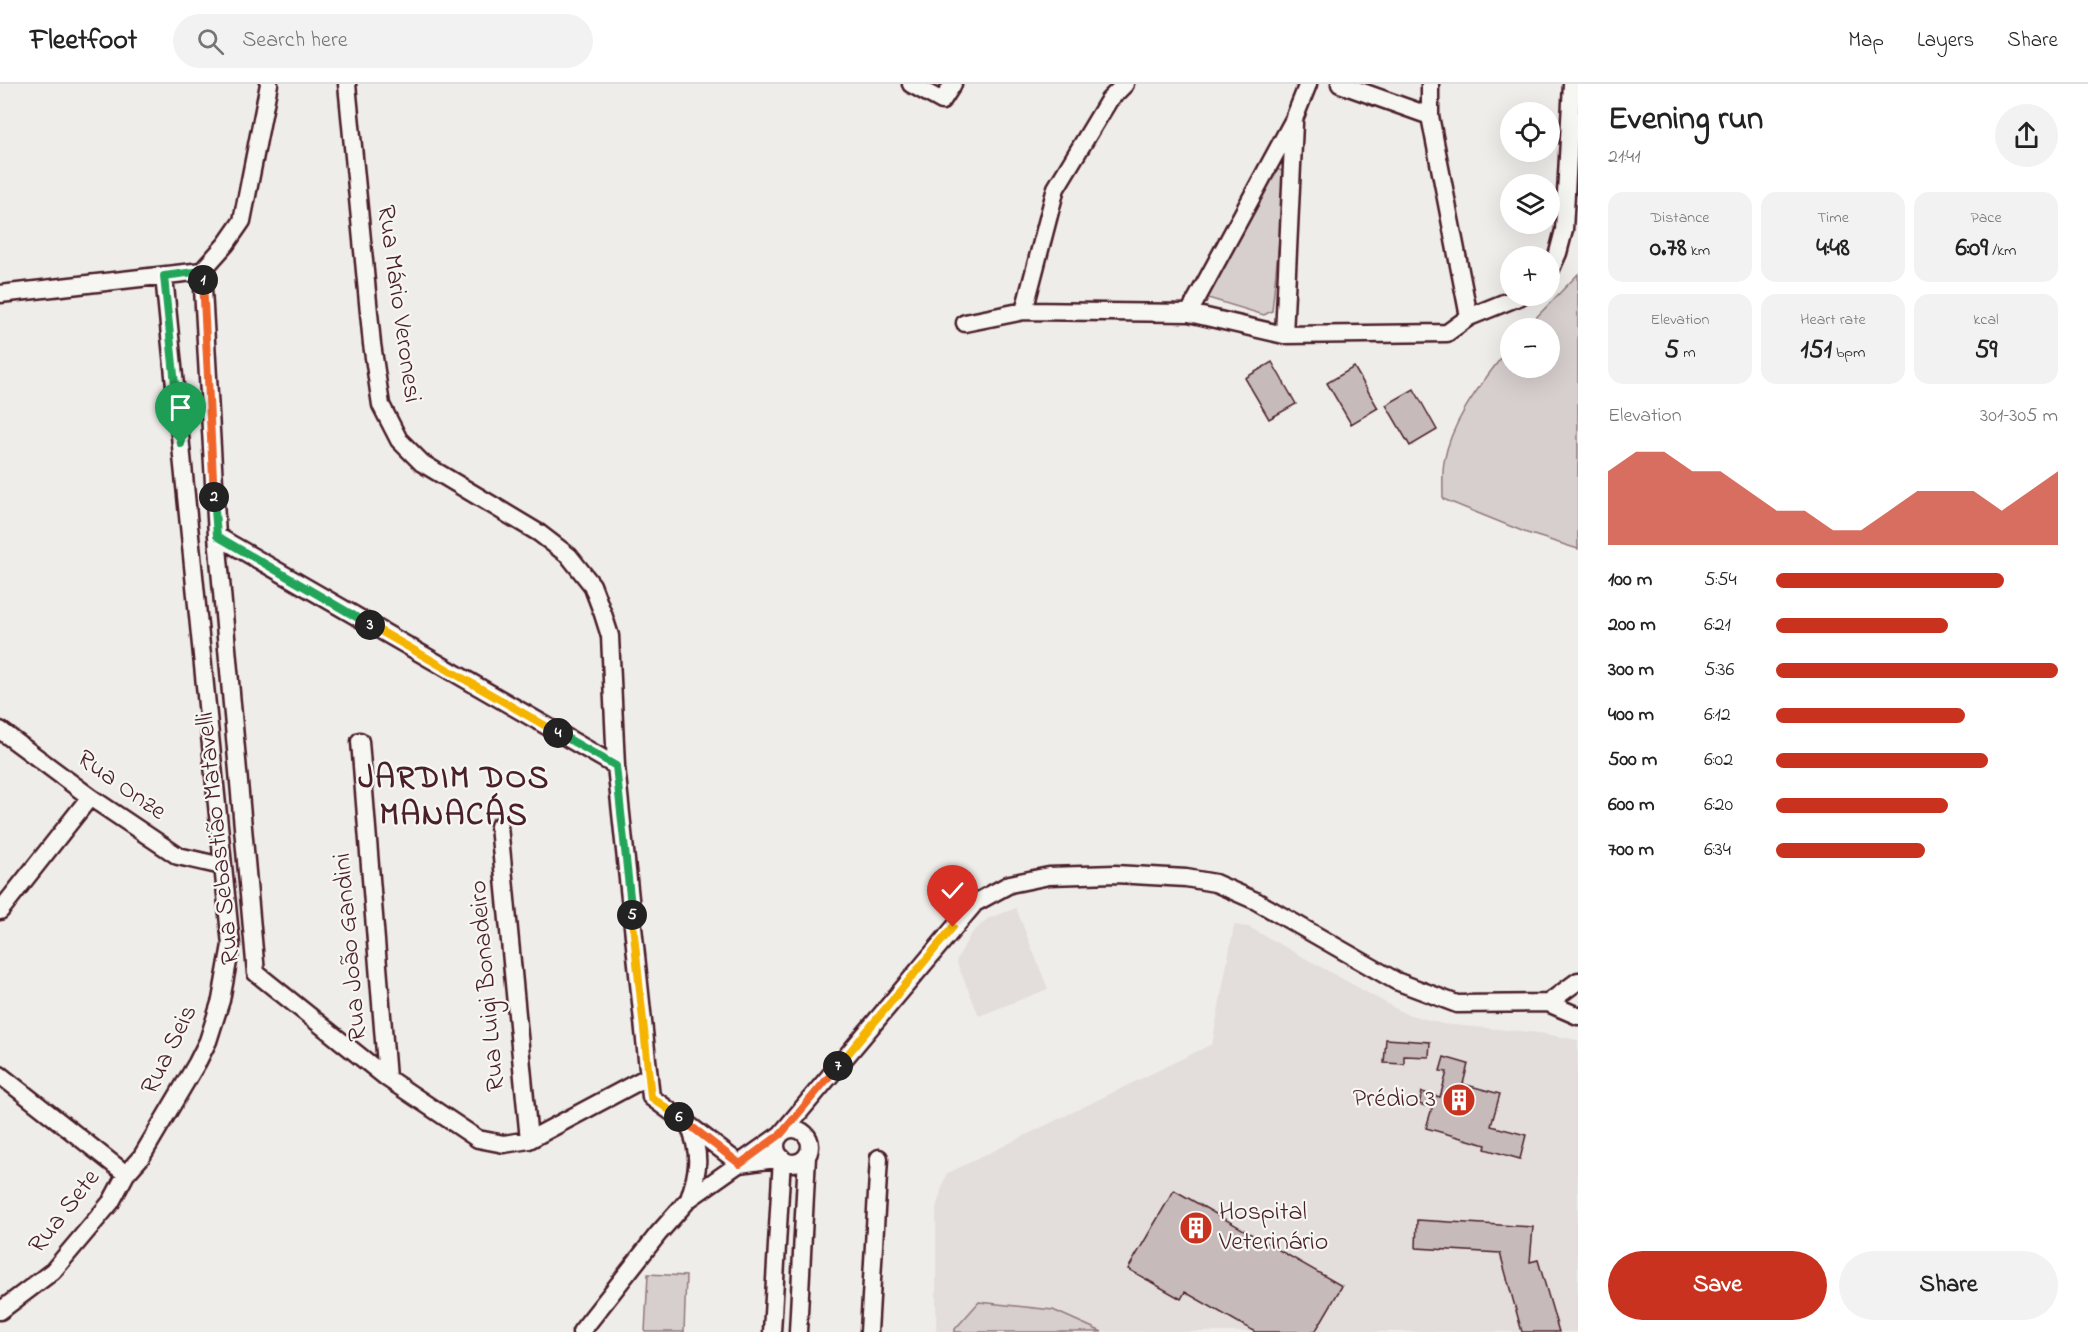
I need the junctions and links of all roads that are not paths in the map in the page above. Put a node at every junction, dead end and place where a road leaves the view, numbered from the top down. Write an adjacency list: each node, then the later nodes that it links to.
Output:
1 (268, 84): 13 (street)
2 (347, 84): 25 (street, Rua Mário Veronesi)
3 (911, 84): 4 (street)
4 (953, 84)
5 (1125, 84): 17 (street)
6 (1308, 84): 11 (street)
7 (1340, 84): 10 (street)
8 (1430, 84): 10 (street)
9 (1572, 84): 12 (street)
10 (1430, 116): 19 (street)
11 (1294, 118): 18 (street); 21 (street)
12 (1560, 246)
13 (202, 271): 14 (street); 22 (street, Rua Sebastião Matavelli)
14 (164, 276): 15 (street); 28 (street, Rua Seis)
15 (0, 294)
16 (1500, 304): 19 (street)
17 (1024, 311): 18 (street); 20 (street)
18 (1190, 313): 21 (street)
19 (1469, 317): 21 (street)
20 (965, 323)
21 (1284, 335)
22 (217, 536): 25 (street); 35 (street, Rua Sebastião Matavelli)
23 (0, 730): 26 (street, Rua Onze)
24 (360, 741): 35 (street, Rua João Gandini)
25 (616, 766): 34 (street, Rua Mário Veronesi)
26 (90, 797): 28 (street, Rua Onze); 29 (street)
27 (499, 826): 40 (street, Rua Luigi Bonadeiro)
28 (222, 866): 45 (street, Rua Seis)
29 (0, 911)
30 (1578, 981): 31 (street)
31 (1548, 1003): 32 (street); 36 (street)
32 (1578, 1016)
33 (0, 1075): 45 (street, Rua Sete)
34 (649, 1076): 37 (street, Rua Mário Veronesi); 40 (street, Rua Sebastião Matavelli)
35 (387, 1078): 40 (street, Rua Sebastião Matavelli)
36 (811, 1099): 38 (street); 39 (street)
37 (689, 1125): 44 (street, Rua Mário Veronesi); 46 (street)
38 (781, 1134): 39 (street); 42 (street); 44 (street)
39 (807, 1135): 41 (street)
40 (529, 1140)
41 (807, 1156): 42 (street); 50 (street)
42 (782, 1158): 44 (street); 49 (street)
43 (879, 1158): 51 (street)
44 (740, 1164): 46 (street)
45 (126, 1174): 47 (street, Rua Sete)
46 (689, 1199): 48 (street)
47 (0, 1311)
48 (581, 1332)
49 (772, 1332)
50 (798, 1332)
51 (869, 1332)

